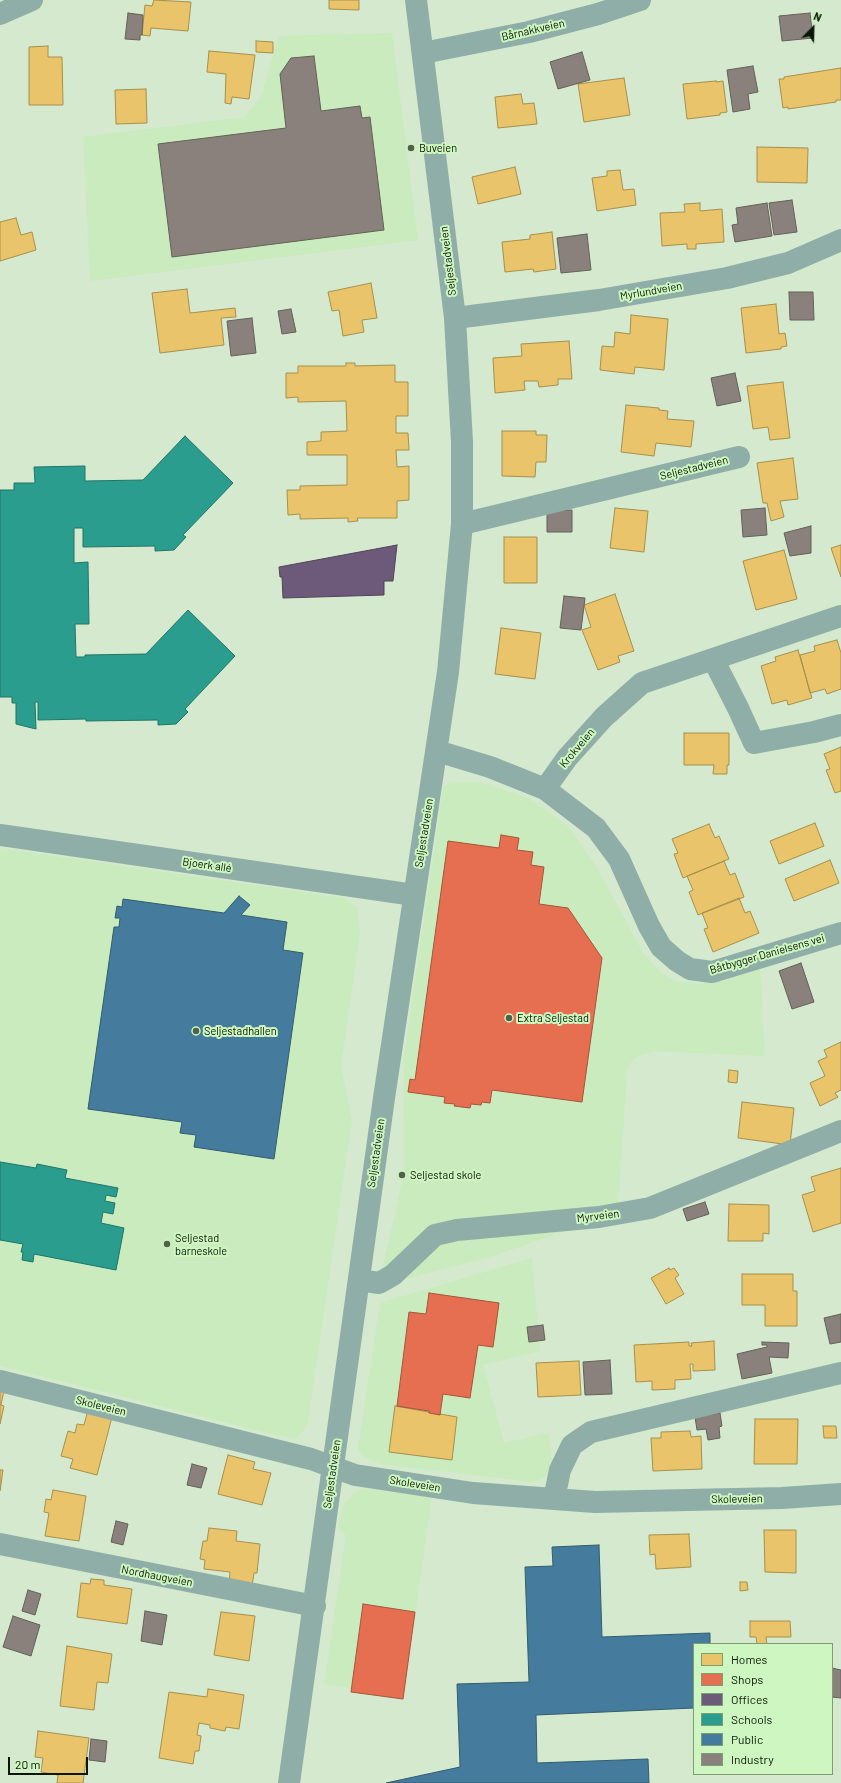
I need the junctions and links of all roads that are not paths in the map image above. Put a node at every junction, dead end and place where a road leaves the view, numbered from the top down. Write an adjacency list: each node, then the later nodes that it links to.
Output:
1 (32, 0): 4 (street)
2 (416, 0): 5 (street, Seljestadveien)
3 (640, 0): 5 (street, Bårnakkveien)
4 (0, 14)
5 (423, 53): 7 (street, Seljestadveien)
6 (841, 240): 7 (street, Myrlundveien)
7 (455, 318): 9 (street, Seljestadveien)
8 (739, 457): 9 (street, Seljestadveien)
9 (462, 524): 13 (street, Seljestadveien)
10 (841, 616): 11 (street, Krokveien)
11 (713, 659): 12 (street); 14 (street, Krokveien)
12 (841, 725)
13 (437, 751): 14 (street); 16 (street, Seljestadveien)
14 (545, 789): 17 (street, Båtbygger Danielsens vei)
15 (0, 835): 16 (street, Bjoerk allé)
16 (414, 895): 19 (street, Seljestadveien)
17 (841, 933)
18 (841, 1131): 19 (street, Myrveien)
19 (359, 1280): 22 (street, Seljestadveien)
20 (841, 1373): 24 (street)
21 (0, 1381): 22 (street, Skoleveien)
22 (333, 1466): 24 (street, Skoleveien); 26 (street, Seljestadveien)
23 (841, 1494): 24 (street, Skoleveien)
24 (554, 1499)
25 (0, 1544): 26 (street, Nordhaugveien)
26 (315, 1606): 27 (street, Seljestadveien)
27 (289, 1783)

